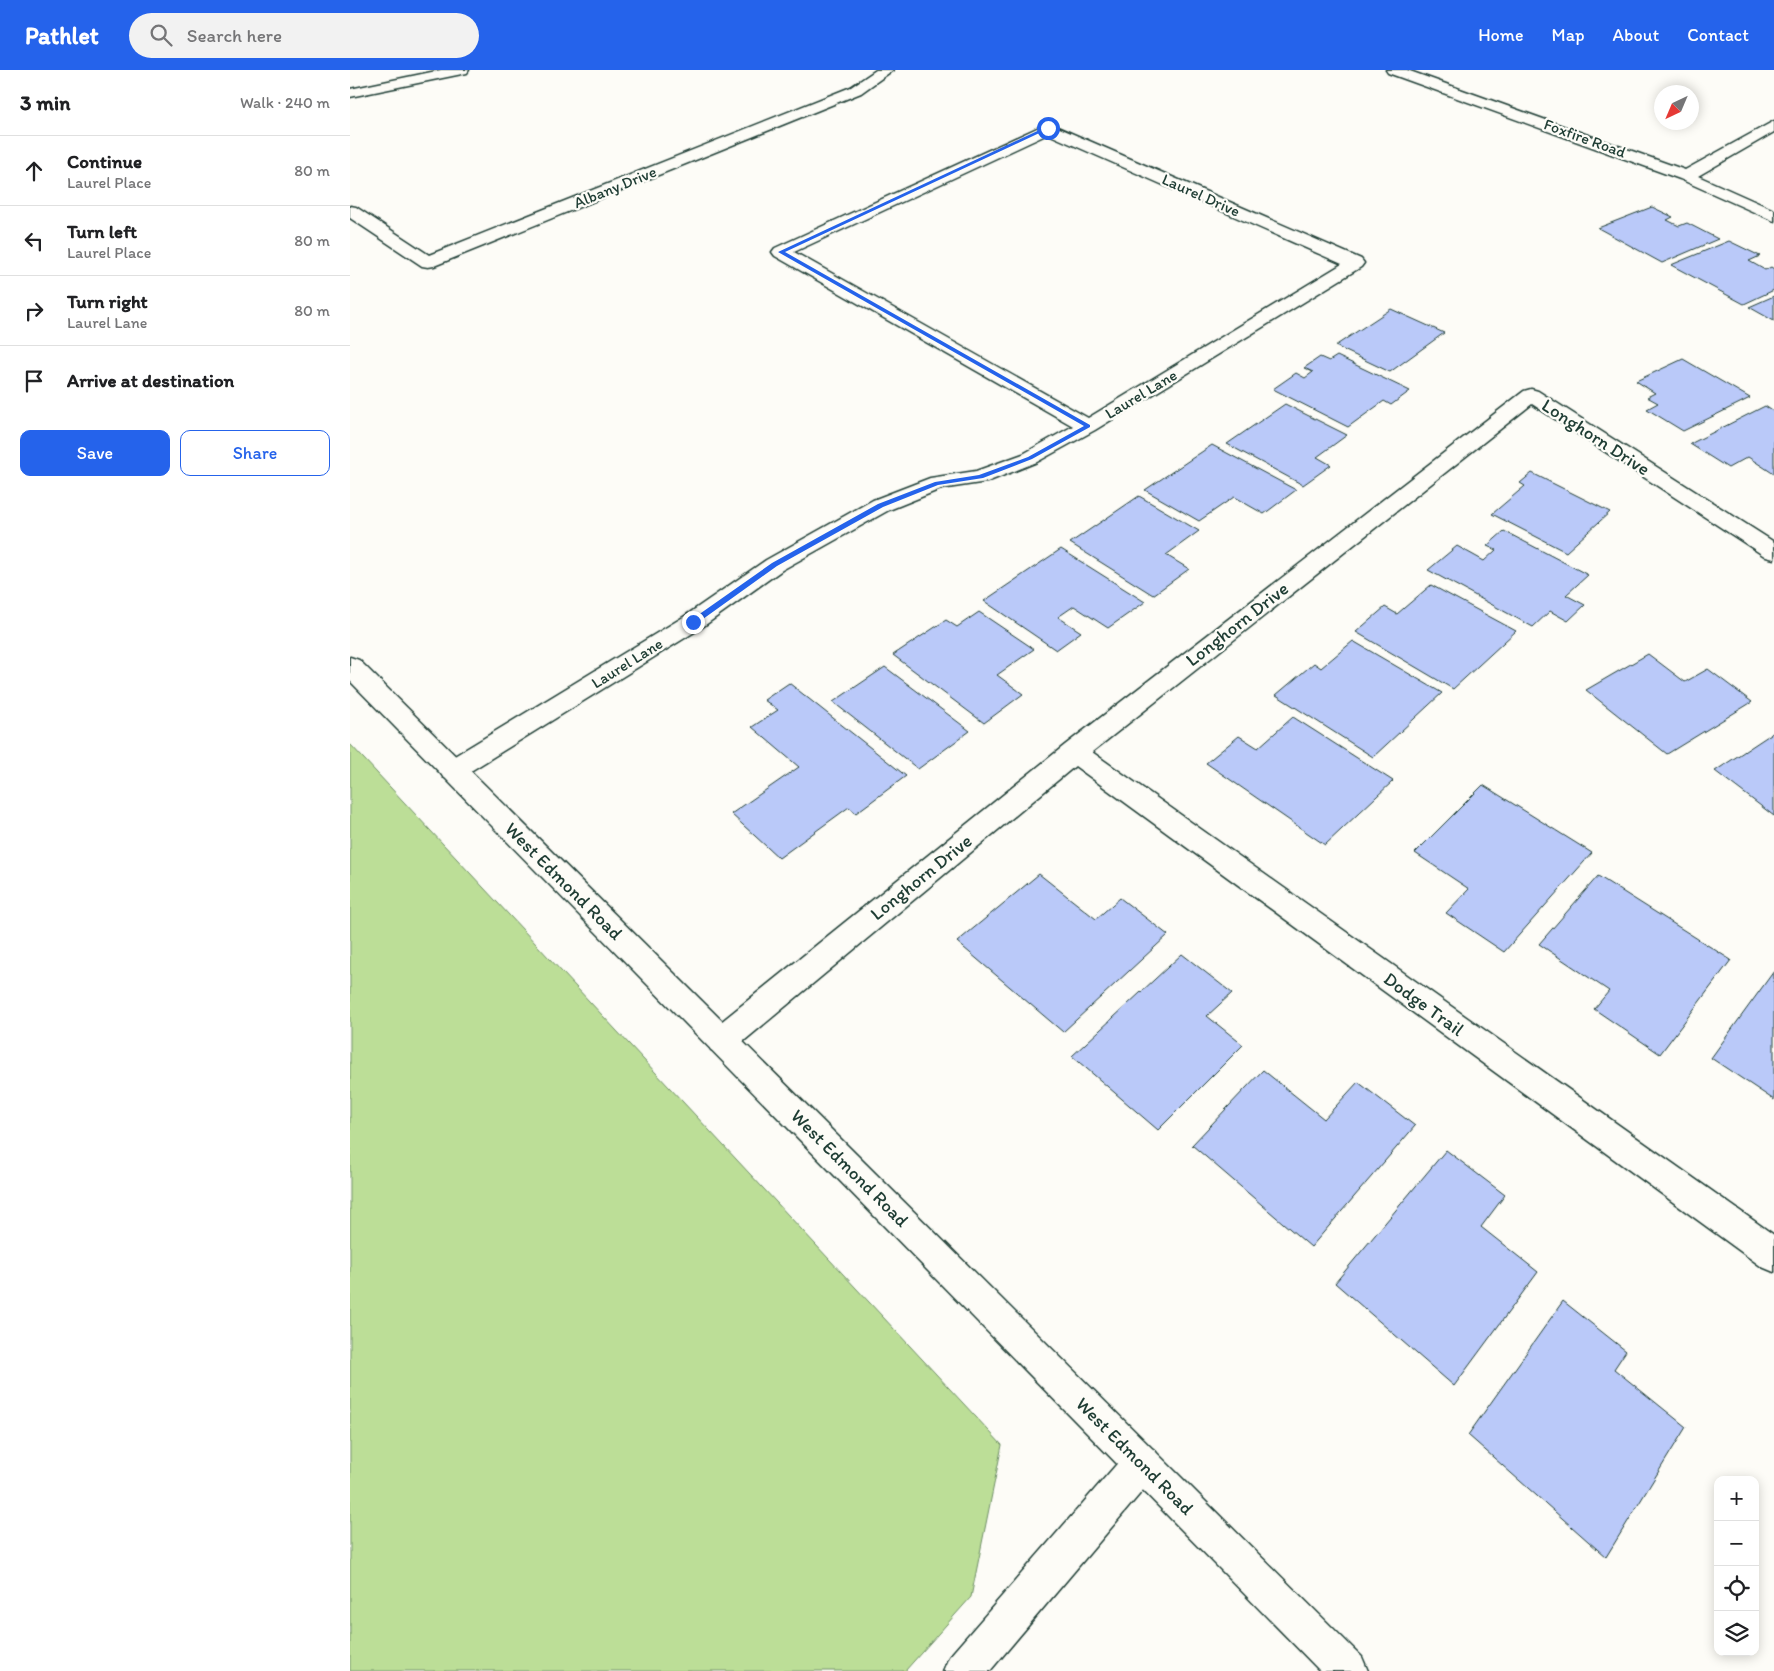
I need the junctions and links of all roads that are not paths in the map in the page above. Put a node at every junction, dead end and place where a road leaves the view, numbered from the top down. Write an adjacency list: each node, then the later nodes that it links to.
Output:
1 (462, 70): 4 (street)
2 (886, 70): 7 (street, Albany Drive)
3 (1393, 70): 6 (street, Foxfire Road)
4 (350, 93)
5 (1774, 126): 6 (street)
6 (1686, 176): 8 (street, Foxfire Road)
7 (350, 210)
8 (1774, 216)
9 (1355, 263): 10 (street, Laurel Lane); 10 (street, Laurel Drive)
10 (1088, 426): 14 (street, Laurel Lane)
11 (1774, 552): 13 (street, Longhorn Drive)
12 (350, 666): 14 (street, West Edmond Road)
13 (1074, 752): 15 (street, Longhorn Drive); 16 (street, Dodge Trail)
14 (452, 770): 15 (street, West Edmond Road)
15 (722, 1040): 17 (street, West Edmond Road)
16 (1774, 1255)
17 (1142, 1463): 18 (street); 19 (street, West Edmond Road)
18 (963, 1671)
19 (1348, 1671)

